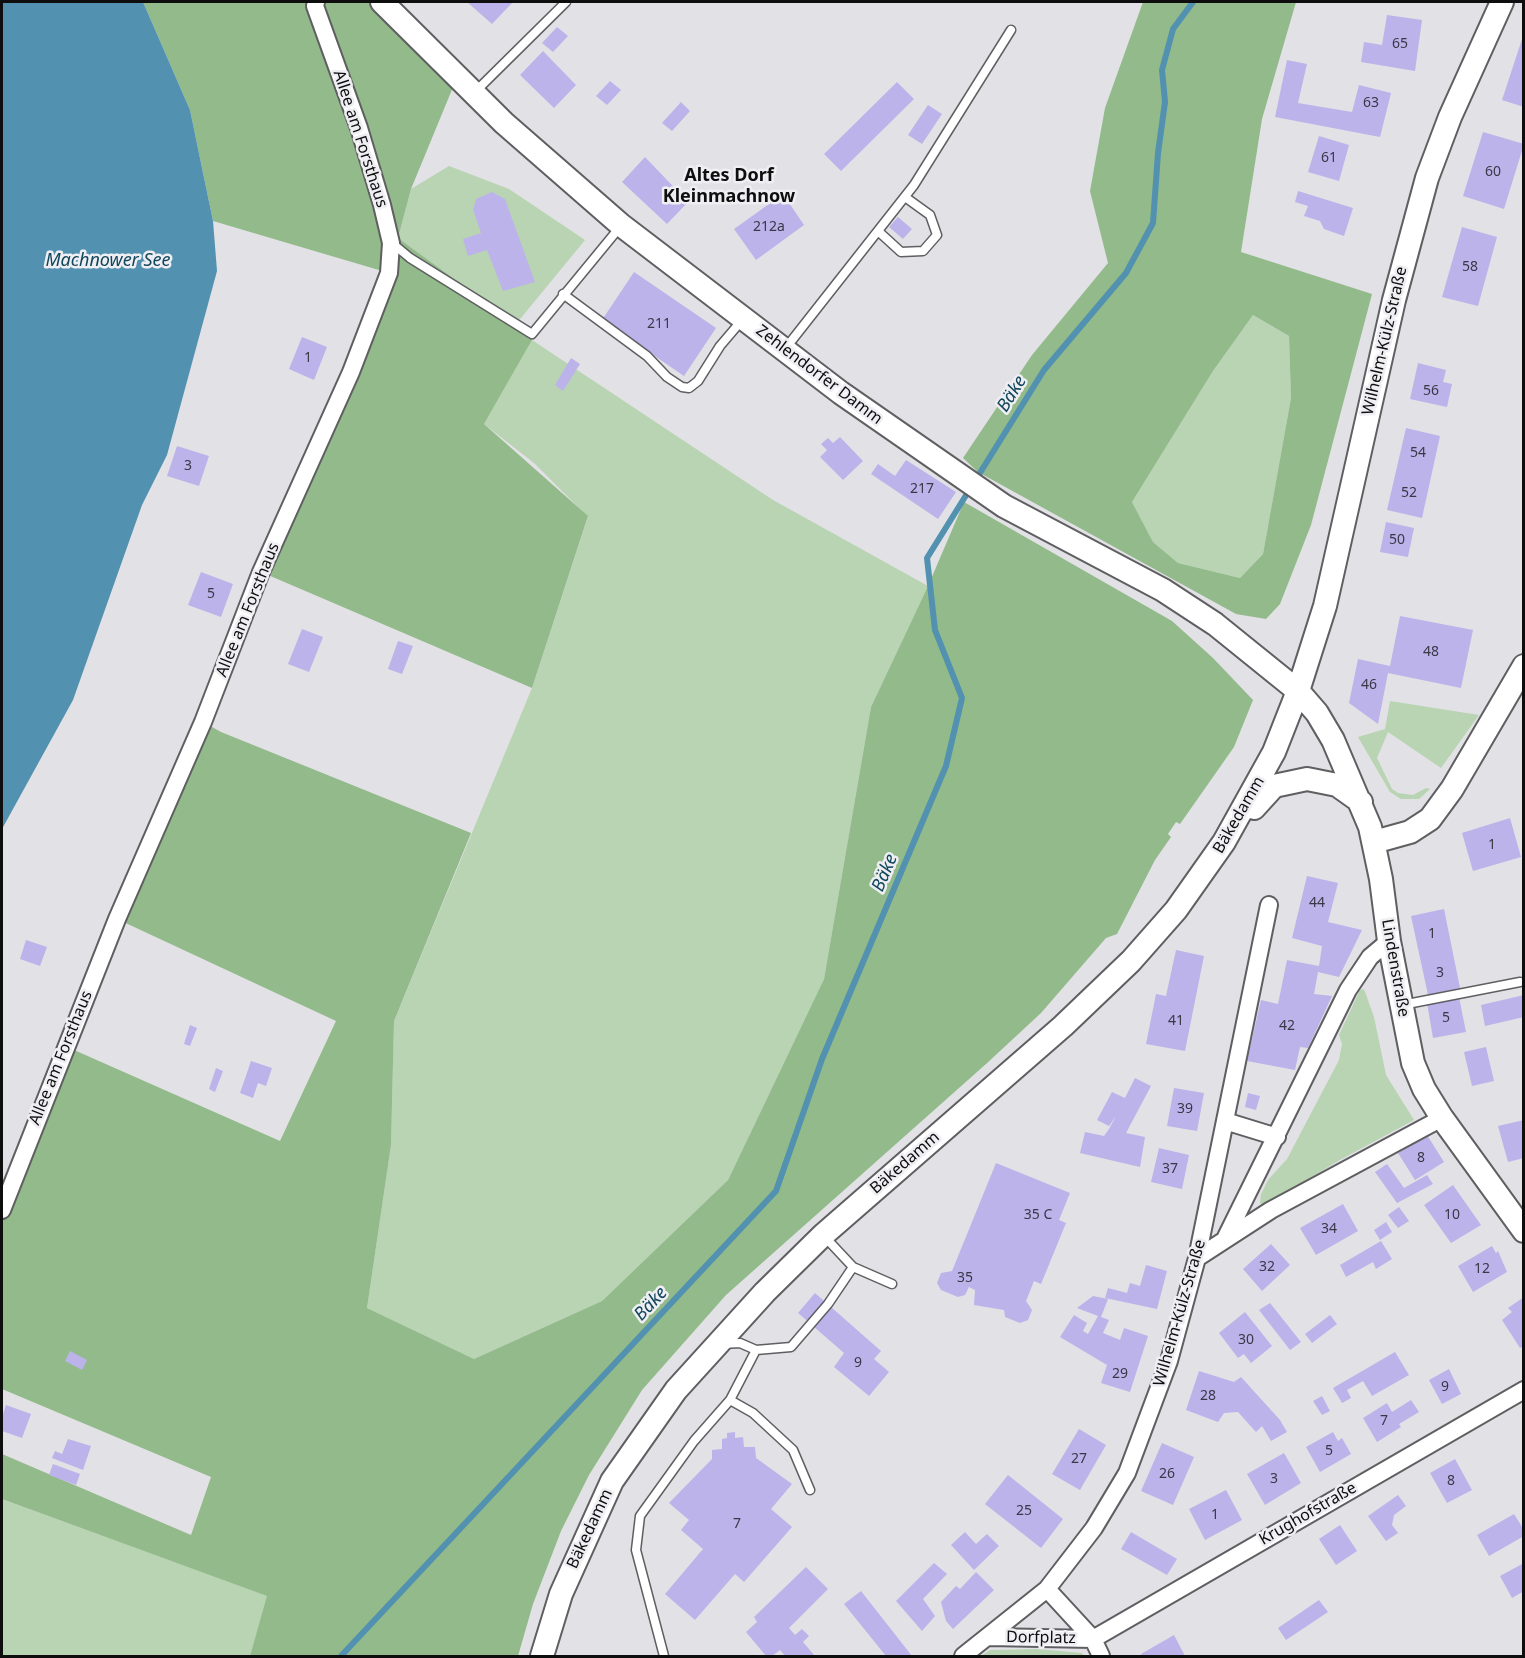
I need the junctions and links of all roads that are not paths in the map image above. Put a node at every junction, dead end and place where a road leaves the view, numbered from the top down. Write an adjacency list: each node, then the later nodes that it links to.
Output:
1 (316, 2): 10 (street, Allee am Forsthaus)
2 (382, 2): 6 (street, Zehlendorfer Damm)
3 (567, 2): 6 (lane)
4 (1502, 2): 15 (street, Wilhelm-Külz-Straße)
5 (1011, 30): 7 (lane)
6 (474, 92): 8 (street, Zehlendorfer Damm)
7 (905, 197): 9 (lane); 9 (lane)
8 (621, 225): 11 (lane); 12 (street, Zehlendorfer Damm)
9 (878, 231): 13 (lane)
10 (392, 243): 11 (lane); 26 (street, Allee am Forsthaus)
11 (563, 294): 12 (lane)
12 (743, 318): 13 (street, Zehlendorfer Damm)
13 (784, 350): 15 (street, Zehlendorfer Damm)
14 (1524, 666): 18 (street)
15 (1298, 691): 16 (street, Lindenstraße); 17 (street, Bäkedamm)
16 (1361, 802): 17 (street); 18 (street, Lindenstraße)
17 (1224, 842): 28 (street, Bäkedamm)
18 (1374, 842): 20 (street, Lindenstraße)
19 (1269, 905): 24 (street, Wilhelm-Külz-Straße)
20 (1389, 941): 22 (street, Lindenstraße); 25 (street, Wilhelm-Külz-Straße)
21 (1520, 982): 22 (lane)
22 (1401, 1005): 23 (street, Lindenstraße)
23 (1442, 1118): 27 (street, Lindenstraße); 29 (street, Wilhelm-Külz-Straße)
24 (1225, 1121): 25 (street); 30 (street, Wilhelm-Külz-Straße)
25 (1277, 1137): 29 (street, Wilhelm-Külz-Straße)
26 (2, 1210)
27 (1524, 1231)
28 (823, 1235): 31 (lane); 33 (street, Bäkedamm)
29 (1226, 1237): 30 (street)
30 (1197, 1258): 38 (street, Wilhelm-Külz-Straße)
31 (853, 1267): 32 (lane); 34 (lane)
32 (892, 1284)
33 (716, 1345): 34 (lane); 41 (street, Bäkedamm)
34 (756, 1350): 36 (lane)
35 (1524, 1390): 40 (street, Krughofstraße)
36 (730, 1400): 37 (lane); 42 (lane)
37 (810, 1490)
38 (1047, 1589): 39 (street, Wilhelm-Külz-Straße); 40 (street, Dorfplatz)
39 (989, 1637): 40 (street, Dorfplatz); 43 (street, Wilhelm-Külz-Straße)
40 (1093, 1639): 44 (street, Dorfplatz)
41 (542, 1656)
42 (664, 1656)
43 (963, 1656)
44 (1101, 1656)

